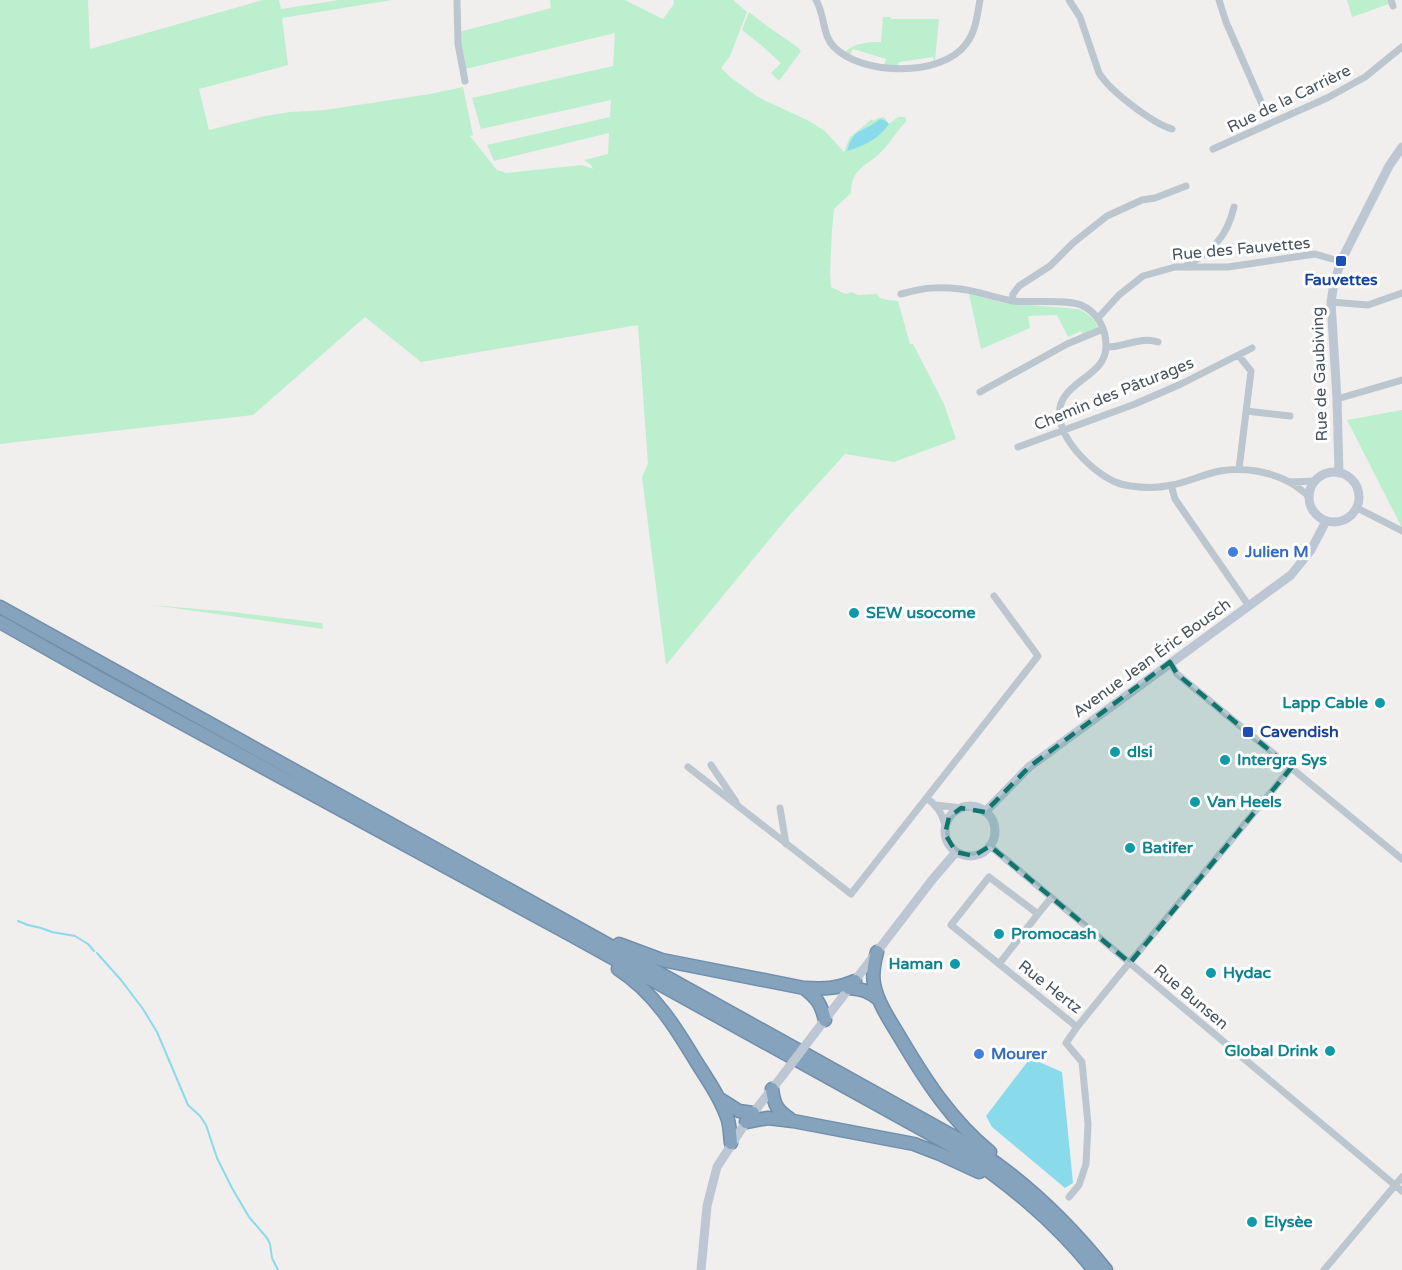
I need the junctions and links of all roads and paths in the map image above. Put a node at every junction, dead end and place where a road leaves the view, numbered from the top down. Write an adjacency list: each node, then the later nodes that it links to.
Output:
1 (457, 0): 7 (street)
2 (816, 0): 3 (street)
3 (980, 0)
4 (1069, 0): 9 (street)
5 (1219, 0): 8 (street)
6 (1402, 47): 11 (street, Rue de la Carrière)
7 (465, 81)
8 (1262, 104)
9 (1172, 129)
10 (1402, 147): 19 (main road, Rue de Gaubiving)
11 (1213, 149)
12 (1186, 186): 18 (street)
13 (1234, 207): 15 (street)
14 (1332, 259): 15 (street, Rue des Fauvettes)
15 (1183, 267): 20 (street, Rue des Fauvettes)
16 (1402, 293): 19 (street)
17 (901, 294): 18 (street)
18 (1012, 301): 20 (street)
19 (1332, 302): 28 (main road, Rue de Gaubiving)
20 (1098, 318): 21 (street)
21 (1103, 329): 23 (street); 27 (street)
22 (1158, 342): 23 (street)
23 (1107, 347): 31 (street)
24 (1252, 348): 25 (street, Chemin des Pâturages)
25 (1239, 356): 29 (street); 31 (street, Chemin des Pâturages)
26 (1402, 380): 28 (street)
27 (980, 392)
28 (1337, 399): 34 (main road, Rue de Gaubiving)
29 (1246, 411): 30 (street); 33 (street)
30 (1290, 416)
31 (1064, 430): 32 (street, Chemin des Pâturages); 37 (street)
32 (1017, 447)
33 (1239, 469): 36 (street); 37 (street)
34 (1339, 473): 35 (main road); 39 (main road)
35 (1316, 480): 36 (street); 38 (main road)
36 (1290, 482): 38 (street)
37 (1171, 485): 43 (street)
38 (1309, 496): 40 (main road)
39 (1357, 508): 40 (main road); 41 (street)
40 (1326, 520): 43 (main road, Avenue Jean Éric Bousch)
41 (1402, 531)
42 (994, 596): 50 (street)
43 (1249, 606): 46 (main road, Avenue Jean Éric Bousch)
44 (0, 607): 62 (highway)
45 (0, 622): 64 (highway)
46 (1170, 662): 49 (street); 55 (main road, Avenue Jean Éric Bousch)
47 (711, 765): 52 (street)
48 (688, 767): 52 (street)
49 (1291, 768): 60 (street); 66 (street, Rue Hertz)
50 (927, 798): 51 (street); 57 (street)
51 (936, 805): 54 (street); 56 (street)
52 (740, 807): 57 (street)
53 (780, 808): 57 (street)
54 (961, 808): 55 (main road); 56 (main road)
55 (985, 812): 58 (main road)
56 (945, 825): 59 (main road)
57 (786, 844)
58 (990, 846): 59 (main road); 61 (street, Rue Bunsen)
59 (956, 852): 65 (main road)
60 (1402, 859)
61 (1052, 898): 63 (street); 66 (street, Rue Bunsen)
62 (535, 905): 69 (highway); 82 (highway)
63 (1038, 914): 67 (street, Rue Hertz); 67 (street, Rue Hertz)
64 (571, 935): 74 (highway); 82 (highway)
65 (877, 952): 68 (main road); 70 (highway)
66 (1130, 963): 72 (street, Rue Hertz); 79 (street, Rue Bunsen)
67 (999, 964): 72 (street, Rue Hertz)
68 (852, 984): 69 (highway); 70 (highway); 71 (main road)
69 (804, 988): 71 (highway)
70 (879, 1000): 82 (highway)
71 (825, 1020): 73 (main road, bridge)
72 (1077, 1027): 81 (street)
73 (772, 1089): 75 (main road); 76 (highway)
74 (720, 1099): 75 (highway); 77 (highway)
75 (749, 1118): 76 (highway); 77 (main road)
76 (793, 1121): 82 (highway)
77 (731, 1143): 83 (main road)
78 (1402, 1176): 79 (street)
79 (1395, 1185): 80 (street, Rue Bunsen); 86 (street)
80 (1402, 1191)
81 (1069, 1197)
82 (1042, 1207): 84 (highway); 85 (highway)
83 (701, 1270)
84 (1094, 1270)
85 (1106, 1270)
86 (1324, 1270)

